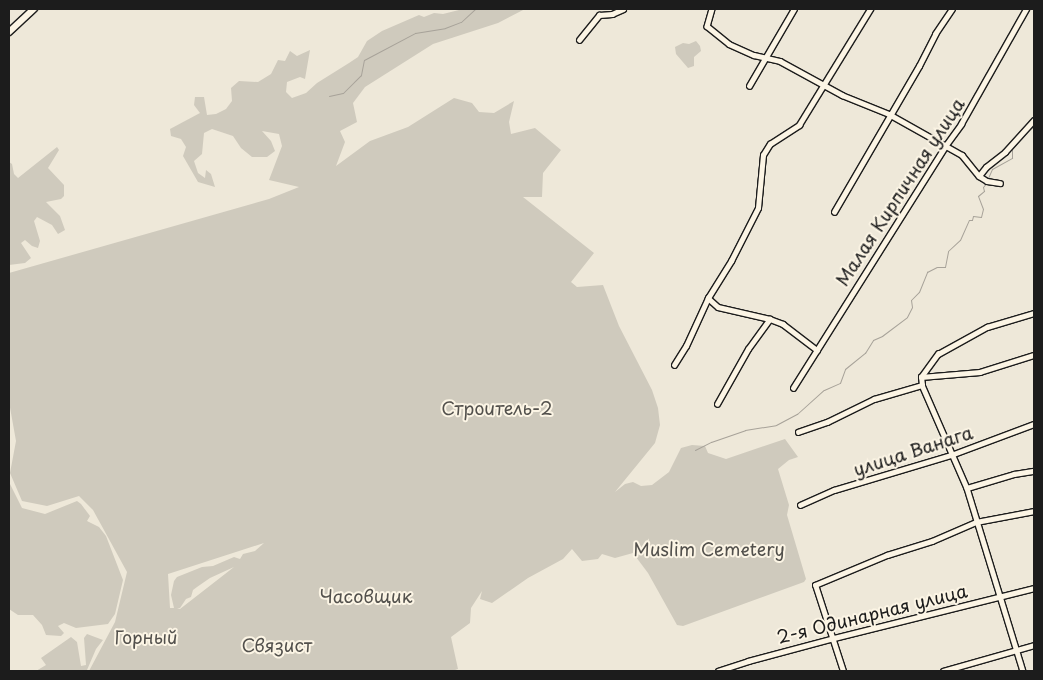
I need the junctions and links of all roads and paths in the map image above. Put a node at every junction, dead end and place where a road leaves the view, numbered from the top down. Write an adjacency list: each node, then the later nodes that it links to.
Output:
1 (34, 9): 8 (main road)
2 (623, 9): 9 (street)
3 (712, 9): 10 (street)
4 (794, 9): 10 (street)
5 (870, 9): 11 (street)
6 (952, 9): 13 (street)
7 (1026, 9): 15 (street, Малая Кирпичная улица)
8 (9, 32)
9 (579, 40)
10 (766, 59): 11 (street); 12 (street)
11 (823, 84): 13 (street); 19 (street)
12 (749, 86)
13 (890, 114): 15 (street); 18 (street)
14 (1034, 120): 16 (street)
15 (946, 145): 16 (street); 22 (street, Малая Кирпичная улица)
16 (979, 176): 17 (street)
17 (1000, 183)
18 (834, 212)
19 (708, 298): 21 (street); 24 (street)
20 (1034, 313): 25 (street)
21 (770, 318): 22 (street); 28 (street)
22 (817, 350): 27 (street, Малая Кирпичная улица)
23 (1034, 355): 25 (street)
24 (674, 365)
25 (921, 377): 26 (street)
26 (922, 385): 30 (street); 31 (street)
27 (793, 388)
28 (717, 404)
29 (1034, 424): 31 (street, улица Ванага)
30 (798, 432)
31 (951, 455): 33 (street); 34 (street, улица Ванага)
32 (1034, 470): 33 (street)
33 (967, 488): 36 (street)
34 (800, 505)
35 (1034, 511): 36 (street)
36 (976, 522): 38 (street); 39 (street)
37 (1034, 588): 38 (street, 2-я Одинарная улица)
38 (1000, 595): 39 (street, 2-я Одинарная улица); 41 (street)
39 (834, 638): 42 (street, 2-я Одинарная улица); 43 (street)
40 (1034, 646): 41 (street)
41 (1016, 650): 44 (street); 45 (street)
42 (718, 671)
43 (843, 671)
44 (943, 671)
45 (1022, 671)

